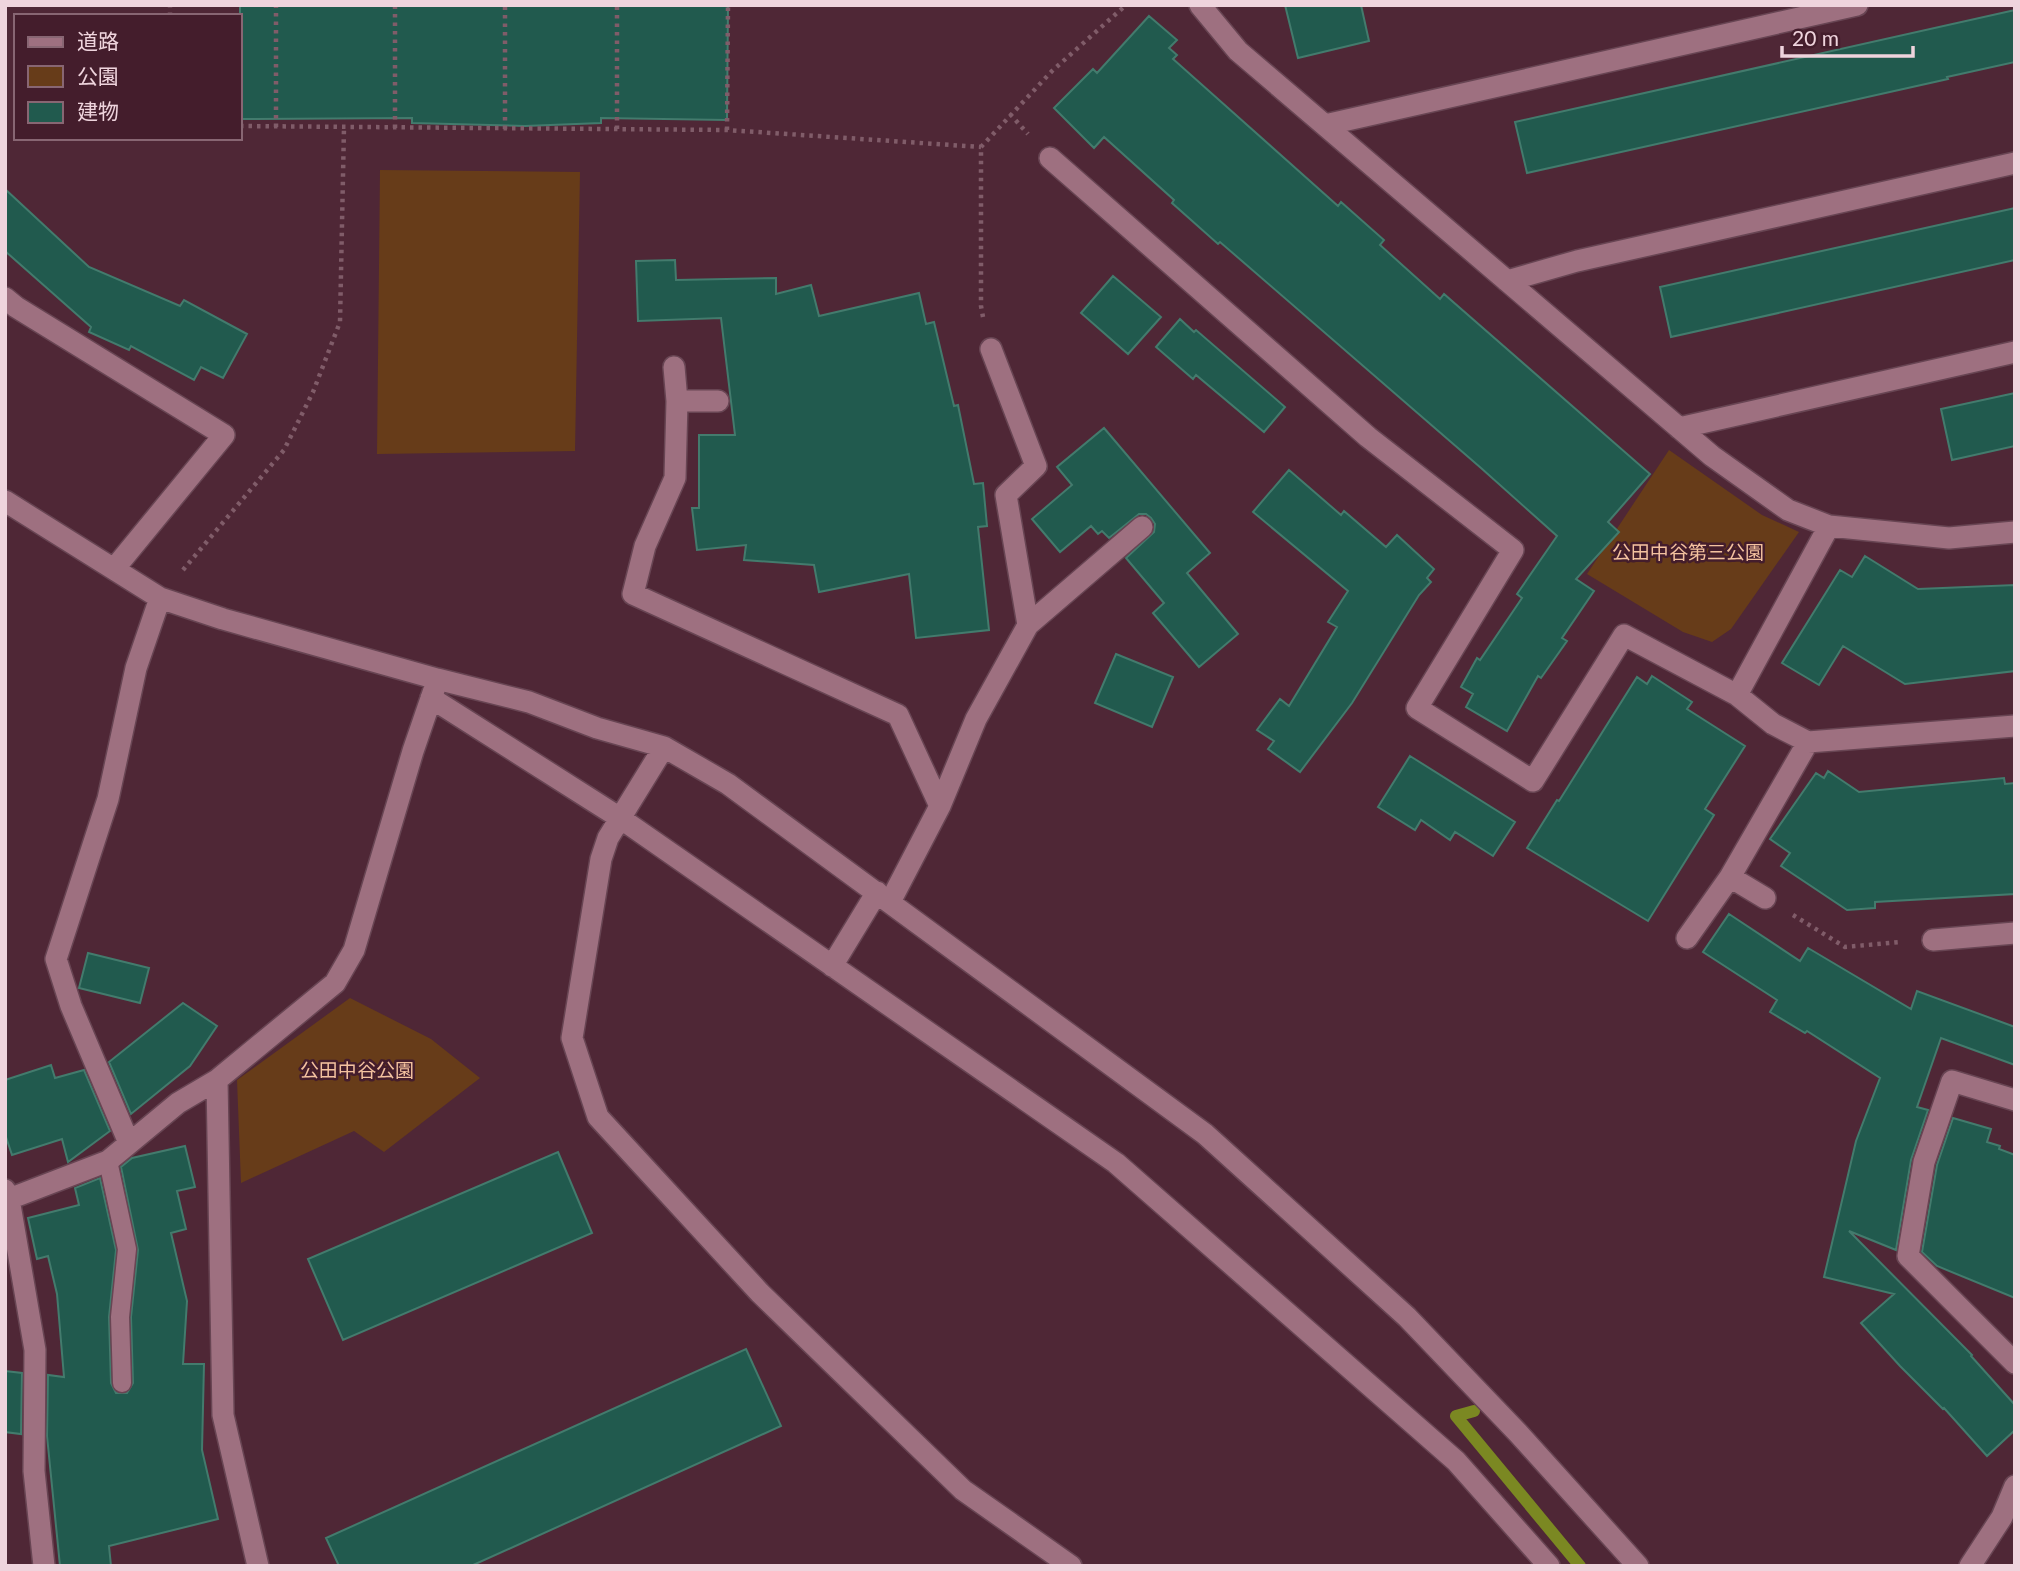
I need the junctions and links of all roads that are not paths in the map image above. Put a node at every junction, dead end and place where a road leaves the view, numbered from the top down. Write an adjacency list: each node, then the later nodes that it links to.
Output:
1 (1200, 5): 3 (street)
2 (1857, 5): 3 (street)
3 (1325, 125): 6 (street)
4 (1050, 158): 22 (street)
5 (2015, 163): 6 (street)
6 (1507, 281): 13 (street)
7 (5, 298): 18 (street)
8 (991, 349): 20 (street)
9 (2015, 352): 13 (street)
10 (674, 367): 11 (street)
11 (677, 401): 12 (street); 26 (street)
12 (718, 401)
13 (1678, 428): 15 (street)
14 (5, 500): 18 (street)
15 (1829, 526): 17 (street); 22 (street)
16 (1142, 527): 20 (street)
17 (2015, 532)
18 (114, 569): 19 (street)
19 (160, 598): 21 (street); 37 (street)
20 (1028, 625): 26 (street)
21 (434, 688): 25 (street); 27 (street); 35 (street)
22 (1737, 695): 24 (street)
23 (2015, 726): 24 (street)
24 (1808, 742): 28 (street)
25 (664, 747): 27 (street); 29 (street)
26 (940, 806): 29 (street)
27 (620, 818): 34 (street); 45 (street)
28 (1730, 877): 30 (street); 32 (street)
29 (883, 897): 34 (street); 47 (street)
30 (1765, 898)
31 (2015, 933): 33 (street)
32 (1687, 938)
33 (1933, 940)
34 (832, 966): 46 (street)
35 (217, 1080): 37 (street); 44 (street)
36 (2015, 1100): 40 (street)
37 (129, 1143): 38 (street)
38 (108, 1161): 39 (street); 41 (lane)
39 (7, 1194): 43 (street)
40 (2015, 1363)
41 (122, 1383)
42 (2015, 1486): 48 (street)
43 (44, 1566)
44 (258, 1566)
45 (1071, 1566)
46 (1549, 1566)
47 (1638, 1566)
48 (1970, 1566)

